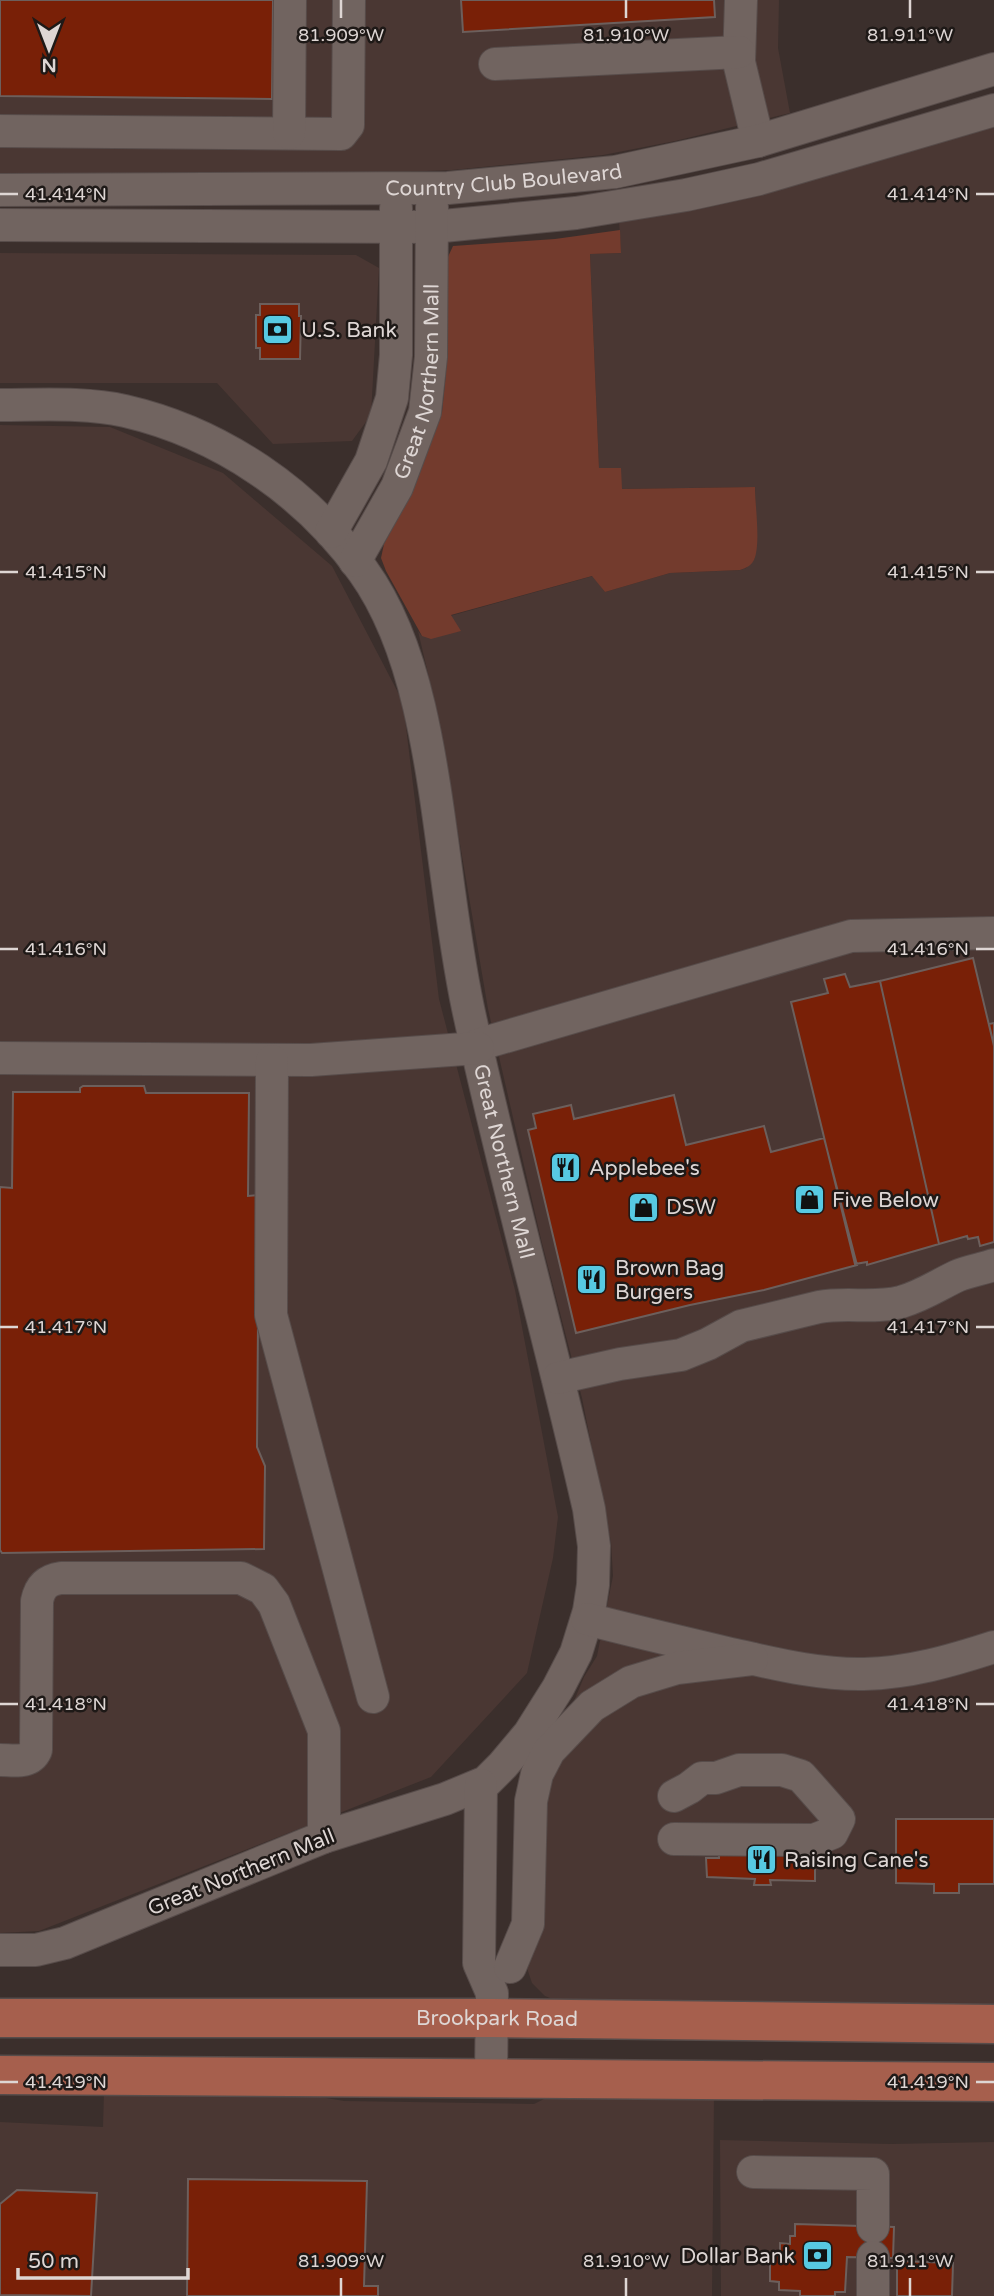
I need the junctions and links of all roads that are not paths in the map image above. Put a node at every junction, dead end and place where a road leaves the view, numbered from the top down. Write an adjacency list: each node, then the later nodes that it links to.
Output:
1 (290, 0): 9 (street)
2 (349, 0): 9 (street)
3 (741, 0): 4 (street)
4 (739, 52): 5 (street); 10 (street)
5 (495, 64)
6 (994, 69): 10 (street, Country Club Boulevard)
7 (994, 110): 16 (street, Country Club Boulevard)
8 (0, 131): 9 (street)
9 (289, 133)
10 (758, 141): 11 (street, Country Club Boulevard)
11 (432, 188): 12 (street, Country Club Boulevard); 16 (street, Great Northern Mall)
12 (396, 189): 13 (street, Country Club Boulevard); 15 (street, Great Northern Mall)
13 (0, 190)
14 (0, 225): 15 (street, Country Club Boulevard)
15 (396, 227): 16 (street, Country Club Boulevard); 18 (street, Great Northern Mall)
16 (433, 227): 19 (street, Great Northern Mall)
17 (0, 405): 18 (street, Great Northern Mall)
18 (331, 532): 19 (street, Great Northern Mall)
19 (355, 561): 21 (street, Great Northern Mall)
20 (994, 933): 21 (street)
21 (478, 1047): 23 (street); 25 (street, Great Northern Mall)
22 (0, 1058): 23 (street)
23 (272, 1060): 29 (street)
24 (994, 1265): 25 (street)
25 (558, 1378): 26 (street, Great Northern Mall)
26 (587, 1619): 28 (street); 30 (street, Great Northern Mall)
27 (994, 1647): 28 (street)
28 (752, 1658): 37 (street)
29 (373, 1697)
30 (512, 1754): 32 (street, Great Northern Mall); 37 (street)
31 (0, 1760): 34 (street)
32 (481, 1785): 34 (street, Great Northern Mall); 38 (street)
33 (674, 1796): 35 (street)
34 (324, 1837): 36 (street, Great Northern Mall)
35 (674, 1839)
36 (0, 1950)
37 (510, 1967): 38 (street)
38 (492, 2005): 39 (main road, Brookpark Road); 40 (main road, Brookpark Road); 42 (street)
39 (0, 2018)
40 (994, 2024)
41 (0, 2075): 42 (main road)
42 (491, 2078): 43 (main road)
43 (994, 2082)
44 (753, 2172): 45 (street)
45 (873, 2296)

